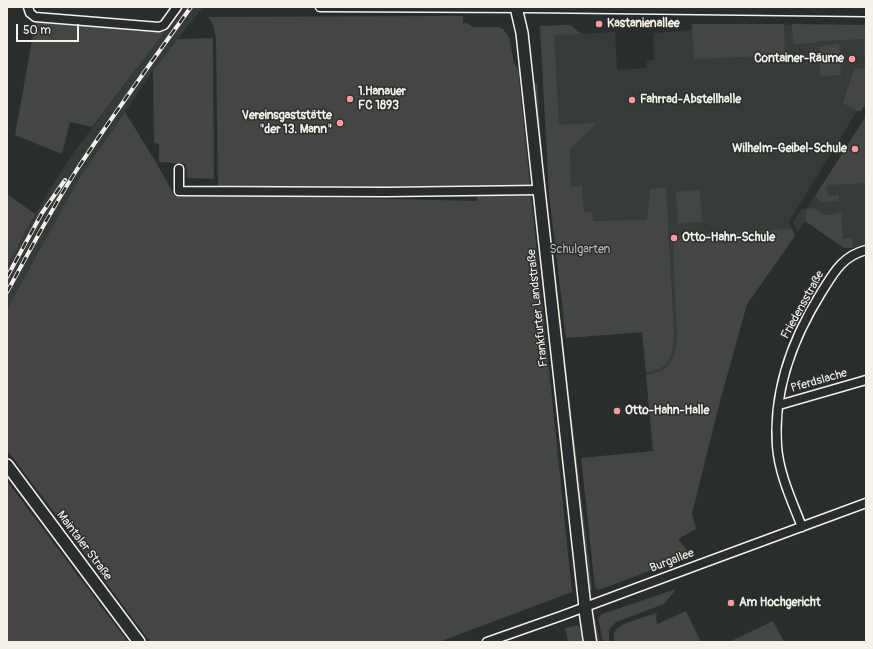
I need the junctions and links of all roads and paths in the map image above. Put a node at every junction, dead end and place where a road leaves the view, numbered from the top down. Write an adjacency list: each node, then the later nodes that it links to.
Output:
1 (28, 7): 2 (street)
2 (177, 7)
3 (320, 7): 4 (street)
4 (516, 7): 5 (street); 7 (main road, Frankfurter Landstraße)
5 (866, 12)
6 (179, 169): 7 (street)
7 (538, 190): 14 (main road, Frankfurter Landstraße)
8 (866, 250): 10 (street, Friedensstraße)
9 (866, 380): 10 (street, Pferdslache)
10 (779, 405): 13 (street, Friedensstraße)
11 (7, 465): 15 (main road, Maintaler Straße)
12 (866, 503): 13 (street, Burgallee)
13 (802, 527): 14 (street, Burgallee)
14 (585, 607): 16 (street, Burgallee); 17 (highway)
15 (140, 642)
16 (487, 642)
17 (590, 642)

